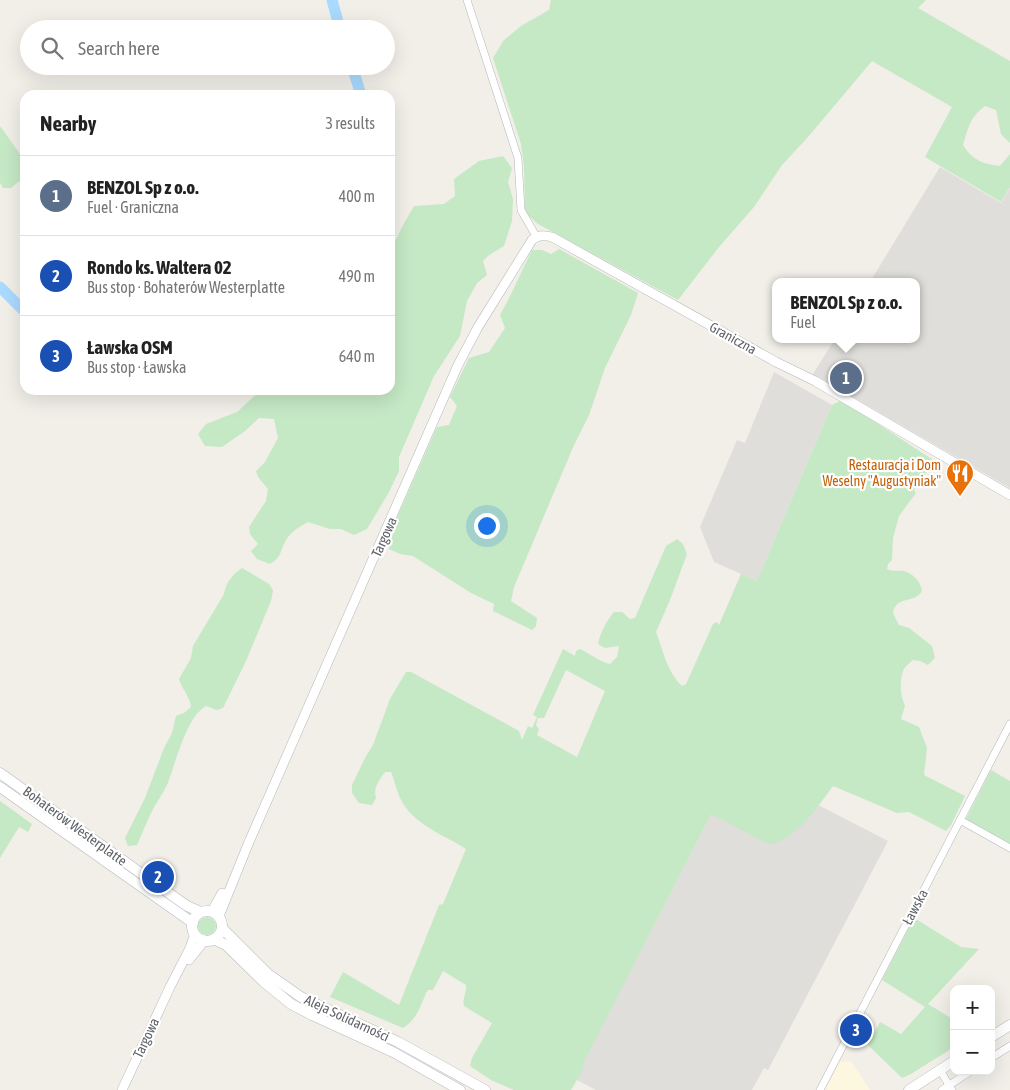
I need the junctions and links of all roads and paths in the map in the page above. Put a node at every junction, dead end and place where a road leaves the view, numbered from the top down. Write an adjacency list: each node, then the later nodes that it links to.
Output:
1 (467, 0): 2 (street)
2 (534, 238): 3 (street, Graniczna); 9 (street, Targowa)
3 (1010, 495)
4 (1009, 728): 7 (street, Ławska)
5 (0, 773): 9 (main road, Bohaterów Westerplatte)
6 (0, 787): 10 (main road, Bohaterów Westerplatte)
7 (960, 820): 8 (street); 26 (street, Ławska)
8 (1010, 848)
9 (210, 913): 10 (main road); 11 (main road)
10 (193, 923): 12 (main road)
11 (222, 928): 13 (main road); 25 (main road, Aleja Solidarności)
12 (195, 934): 13 (main road); 14 (street, Targowa)
13 (209, 940): 14 (street, Targowa); 24 (main road, Aleja Solidarności)
14 (170, 987): 23 (street, Targowa)
15 (1010, 1025): 16 (main road)
16 (995, 1034)
17 (1010, 1046): 18 (street)
18 (995, 1055)
19 (950, 1064): 20 (main road)
20 (940, 1070): 22 (street); 27 (main road)
21 (966, 1075): 22 (street)
22 (950, 1088): 28 (street)
23 (122, 1090)
24 (460, 1090)
25 (484, 1090)
26 (820, 1090)
27 (909, 1090)
28 (942, 1090)

